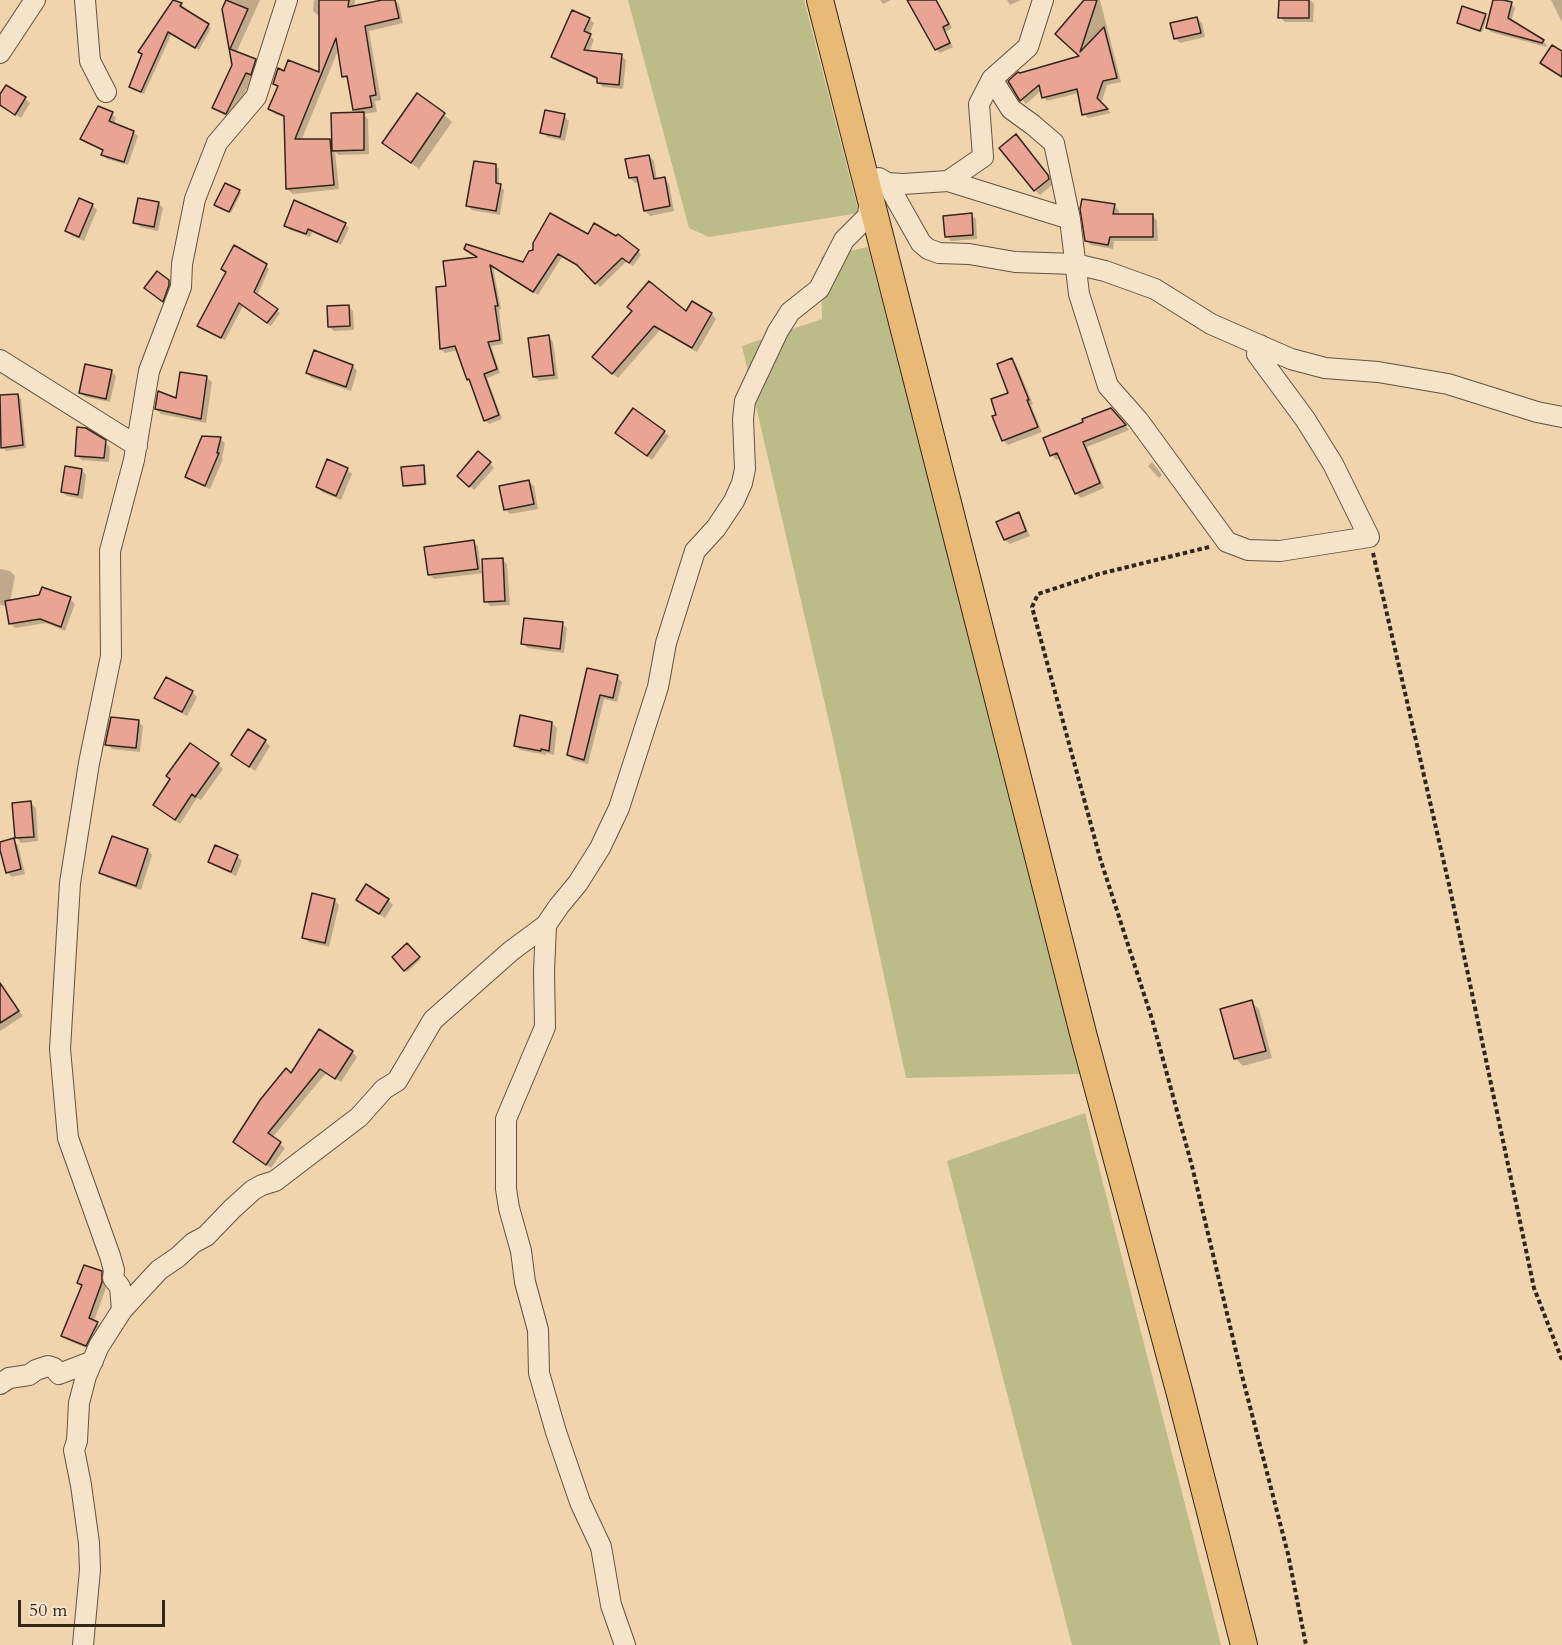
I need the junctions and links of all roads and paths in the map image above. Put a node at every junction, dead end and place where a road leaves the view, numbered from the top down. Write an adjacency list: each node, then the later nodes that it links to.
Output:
1 (35, 0): 6 (street)
2 (85, 0): 8 (street)
3 (287, 0): 16 (street)
4 (820, 0): 10 (main road)
5 (1043, 0): 7 (street)
6 (0, 53)
7 (992, 79): 9 (street); 11 (street)
8 (106, 92)
9 (948, 181): 10 (street); 11 (street)
10 (875, 186): 12 (street); 19 (street); 26 (main road)
11 (1070, 219): 12 (street)
12 (1076, 264): 13 (street); 18 (street)
13 (1260, 345): 15 (street); 17 (street)
14 (0, 360): 16 (street)
15 (1562, 417)
16 (137, 447): 20 (street)
17 (1369, 537): 18 (street); 21 (path)
18 (1227, 542): 27 (path)
19 (546, 925): 20 (street); 25 (street)
20 (122, 1310): 22 (street)
21 (1562, 1360)
22 (93, 1361): 23 (street); 24 (street)
23 (0, 1384)
24 (83, 1645)
25 (625, 1645)
26 (1244, 1645)
27 (1306, 1645)

